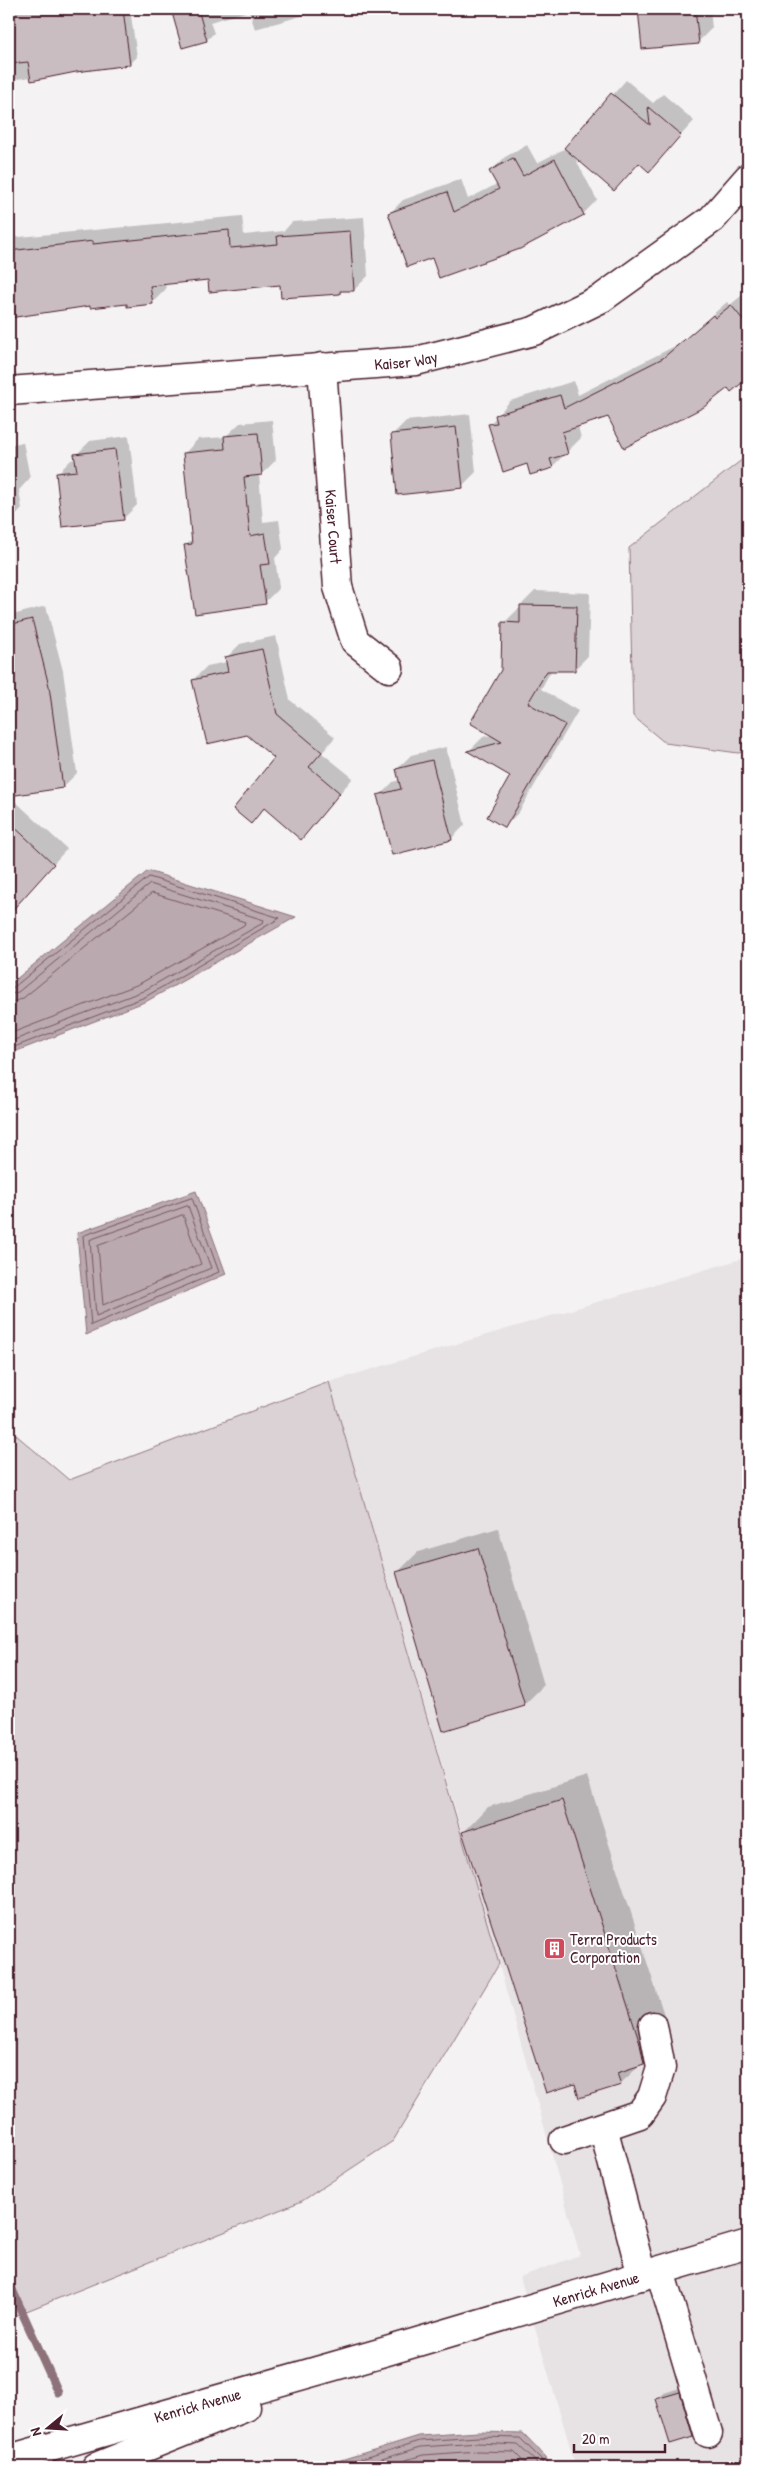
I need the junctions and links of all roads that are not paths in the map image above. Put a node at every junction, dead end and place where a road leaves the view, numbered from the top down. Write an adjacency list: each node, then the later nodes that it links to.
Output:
1 (748, 178): 2 (street, Kaiser Way)
2 (322, 367): 3 (street, Kaiser Way); 4 (street, Kaiser Court)
3 (9, 392)
4 (389, 668)
5 (653, 2026): 6 (street)
6 (603, 2127): 7 (street); 9 (street)
7 (564, 2140)
8 (748, 2244): 9 (street, Kenrick Avenue)
9 (651, 2274): 10 (street, Kenrick Avenue); 11 (street)
10 (387, 2352): 12 (street, Kenrick Avenue); 13 (street, Kenrick Avenue)
11 (708, 2433)
12 (9, 2459)
13 (96, 2467)

